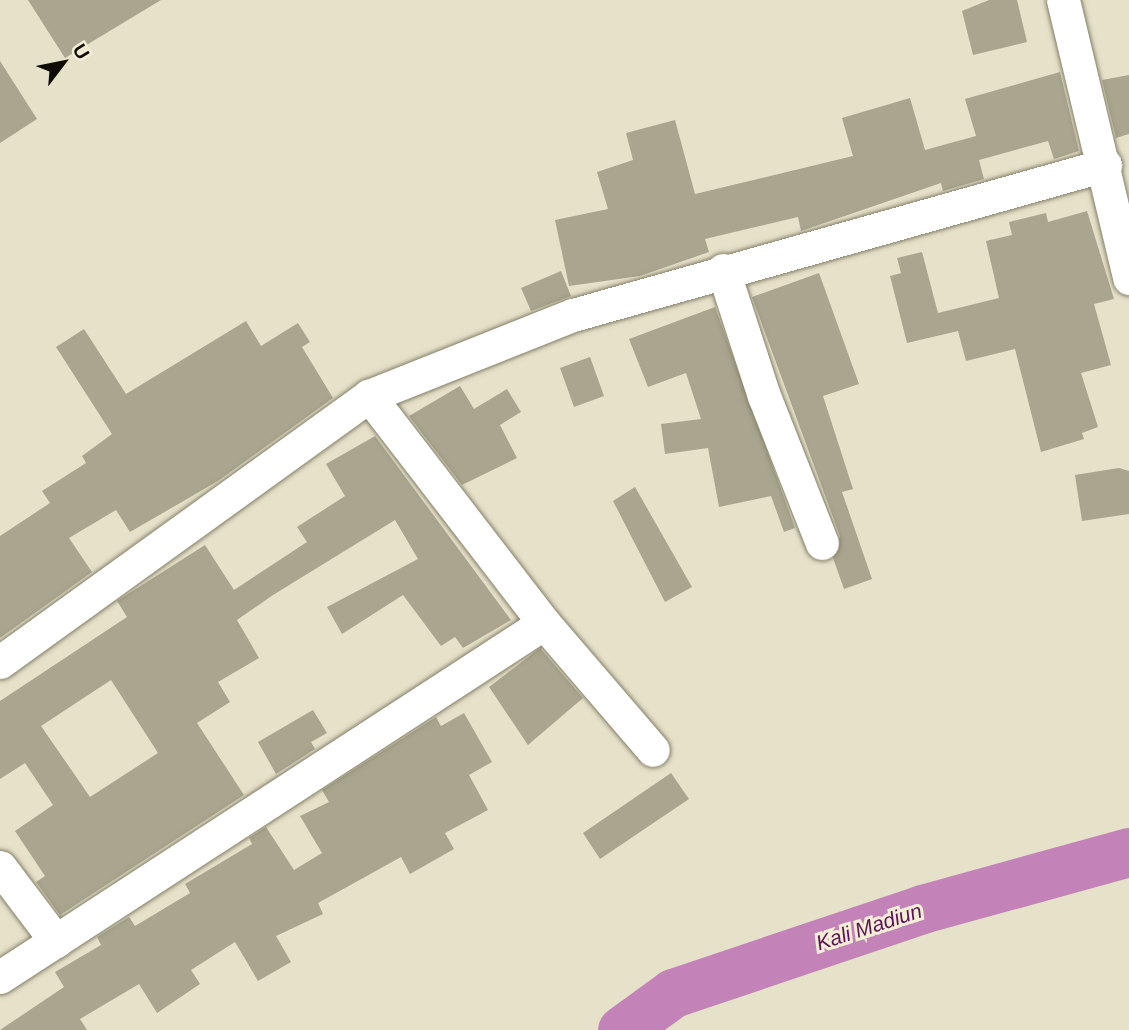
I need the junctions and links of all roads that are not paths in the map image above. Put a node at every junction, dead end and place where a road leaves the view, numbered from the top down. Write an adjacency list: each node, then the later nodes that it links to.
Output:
1 (1063, 0): 2 (street)
2 (1105, 165): 3 (street); 4 (street)
3 (723, 270): 5 (street); 6 (street)
4 (1129, 278)
5 (369, 396): 7 (street); 8 (street)
6 (822, 543)
7 (544, 623): 9 (street); 11 (street)
8 (0, 662)
9 (653, 750)
10 (0, 867): 11 (street)
11 (56, 941): 12 (street)
12 (0, 977)

